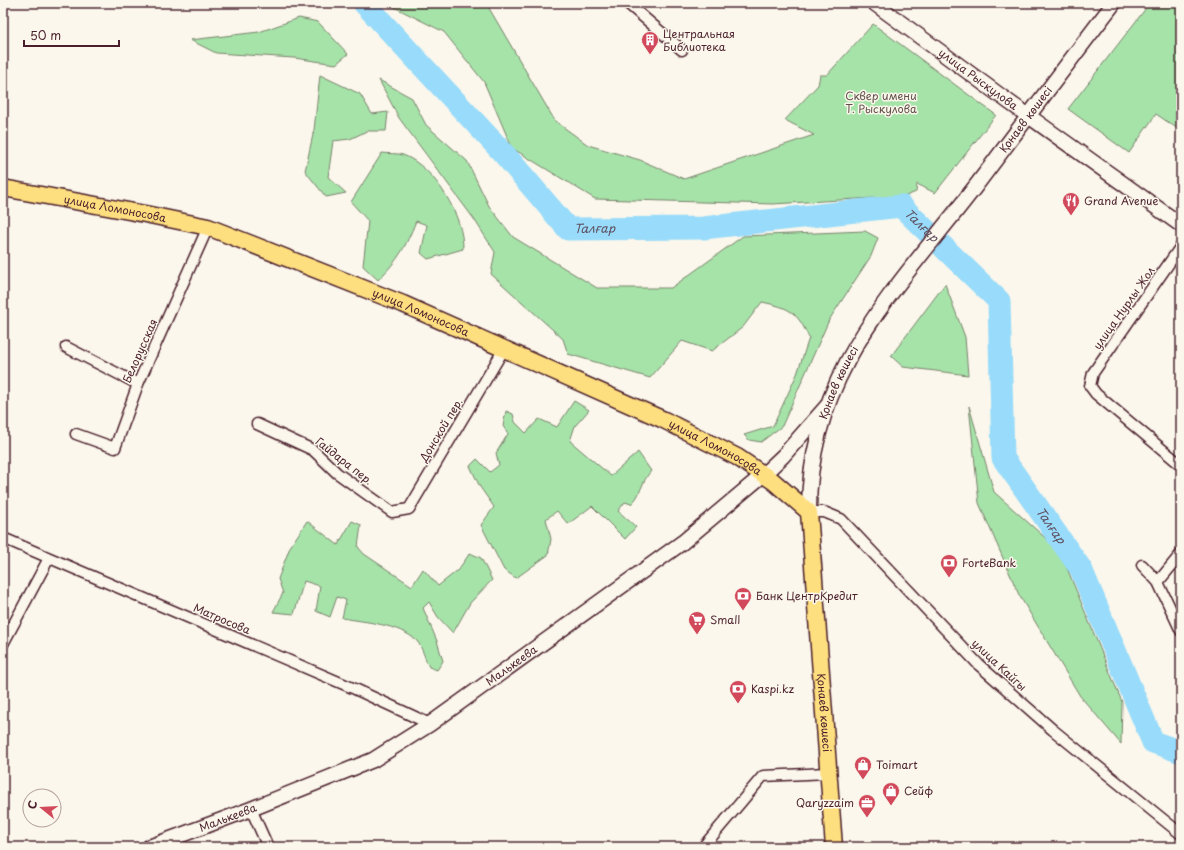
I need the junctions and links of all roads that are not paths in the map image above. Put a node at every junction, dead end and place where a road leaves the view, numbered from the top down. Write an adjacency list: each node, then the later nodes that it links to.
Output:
1 (627, 3): 4 (street)
2 (874, 3): 5 (main road, улица Рыскулова)
3 (1114, 3): 5 (main road, Қонаев көшесі)
4 (682, 50)
5 (1028, 116): 7 (main road, улица Рыскулова); 13 (main road, Қонаев көшесі)
6 (3, 188): 8 (main road, улица Ломоносова)
7 (1181, 225)
8 (208, 227): 11 (main road, улица Ломоносова); 12 (street, Белорусская)
9 (1181, 246): 16 (street, улица Нурлы Жол)
10 (66, 347): 12 (street)
11 (504, 348): 17 (main road, улица Ломоносова); 18 (street, Донской пер.)
12 (138, 384): 15 (street, Белорусская)
13 (826, 407): 17 (main road, Малькеева); 19 (main road, Қонаев көшесі)
14 (257, 424): 18 (street, Гайдара пер.)
15 (76, 434)
16 (1181, 465)
17 (764, 474): 19 (main road, улица Ломоносова); 27 (main road, Малькеева)
18 (392, 512)
19 (809, 512): 28 (main road, Қонаев көшесі); 30 (street, улица Кайгы)
20 (3, 538): 22 (street, Матросова)
21 (1181, 554): 24 (street)
22 (49, 558): 26 (street); 27 (street, Матросова)
23 (1142, 565): 24 (street)
24 (1158, 582): 25 (street)
25 (1181, 631)
26 (3, 644)
27 (430, 724): 29 (main road, Малькеева)
28 (828, 773): 33 (street); 34 (main road, Қонаев көшесі)
29 (251, 810): 31 (main road, Малькеева); 32 (street)
30 (1181, 834)
31 (149, 847)
32 (268, 847)
33 (703, 847)
34 (834, 847)

